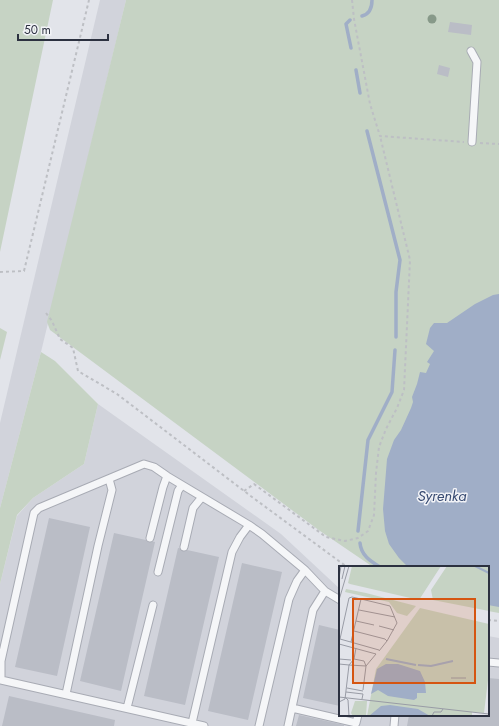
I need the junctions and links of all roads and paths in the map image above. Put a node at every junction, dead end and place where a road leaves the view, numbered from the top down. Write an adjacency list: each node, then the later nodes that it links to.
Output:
1 (89, 0): 7 (path)
2 (352, 0): 4 (path)
3 (471, 51): 5 (lane)
4 (380, 136): 5 (path); 12 (path)
5 (472, 142): 6 (path)
6 (499, 144)
7 (0, 272)
8 (46, 313): 12 (path)
9 (167, 476): 10 (lane); 11 (lane); 15 (lane)
10 (109, 479): 27 (lane); 28 (lane)
11 (182, 485): 13 (lane); 19 (lane)
12 (244, 491): 17 (path)
13 (202, 497): 14 (lane); 16 (lane)
14 (248, 525): 18 (lane); 31 (lane)
15 (150, 538)
16 (184, 547)
17 (346, 566)
18 (305, 570): 20 (lane); 34 (lane)
19 (158, 572)
20 (325, 591): 21 (lane); 30 (lane)
21 (339, 599)
22 (153, 605): 29 (lane)
23 (489, 620): 24 (path)
24 (499, 622)
25 (489, 662): 26 (lane)
26 (499, 663)
27 (0, 680): 28 (lane)
28 (66, 694): 29 (lane)
29 (127, 708): 31 (lane)
30 (292, 708): 32 (lane); 35 (lane)
31 (192, 723): 33 (lane)
32 (357, 724)
33 (204, 726)
34 (259, 726)
35 (288, 726)

